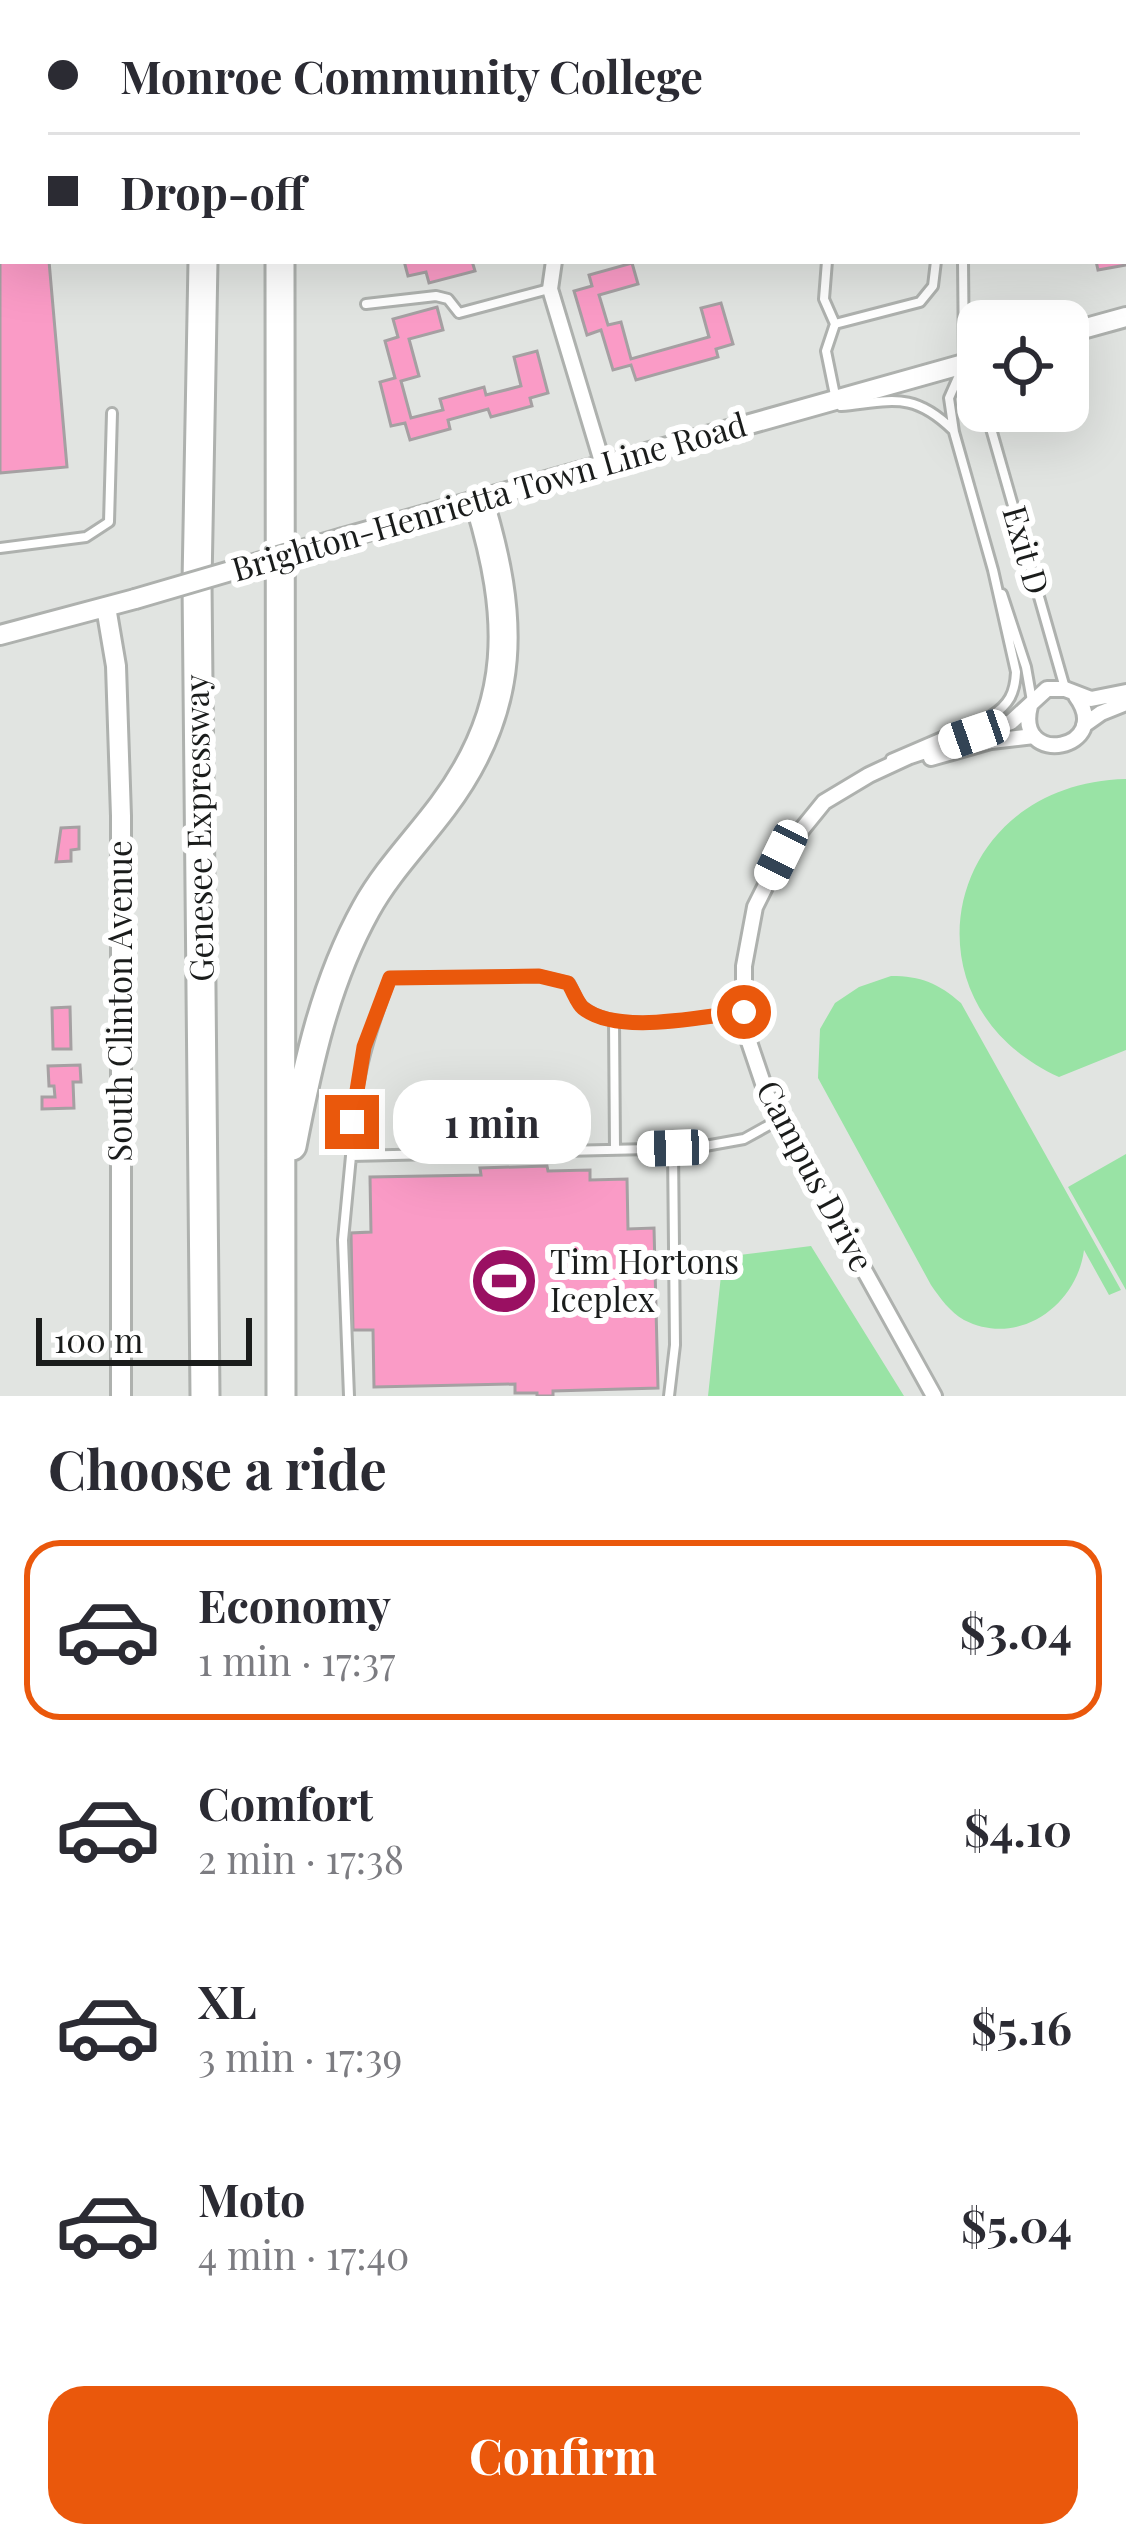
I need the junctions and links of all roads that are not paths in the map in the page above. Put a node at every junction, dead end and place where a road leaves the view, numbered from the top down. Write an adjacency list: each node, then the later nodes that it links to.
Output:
1 (203, 264): 40 (highway, Genesee Expressway)
2 (280, 264): 38 (highway)
3 (554, 264): 7 (street)
4 (827, 264): 11 (lane)
5 (936, 264): 11 (lane)
6 (963, 264): 8 (lane)
7 (550, 289): 9 (lane); 19 (street)
8 (966, 300)
9 (366, 304)
10 (1126, 316): 12 (street)
11 (835, 324): 15 (lane)
12 (1089, 327)
13 (957, 366): 15 (street, Brighton-Henrietta Town Line Road)
14 (957, 385): 17 (lane)
15 (838, 403): 17 (lane); 19 (street, Brighton-Henrietta Town Line Road)
16 (112, 413): 21 (lane)
17 (954, 432): 22 (lane)
18 (992, 432): 25 (lane, Exit D)
19 (603, 465): 20 (street, Brighton-Henrietta Town Line Road)
20 (479, 501): 23 (street, Brighton-Henrietta Town Line Road, bridge); 38 (highway)
21 (0, 548)
22 (993, 571): 27 (lane); 31 (lane)
23 (106, 607): 24 (street, Brighton-Henrietta Town Line Road); 39 (street, South Clinton Avenue)
24 (0, 635)
25 (1069, 691): 26 (street); 27 (street); 29 (street)
26 (1126, 692)
27 (1031, 703): 30 (street); 31 (street, Campus Drive)
28 (1126, 703): 29 (street)
29 (1084, 725): 30 (street)
30 (1034, 736): 31 (street, Campus Drive)
31 (868, 775): 32 (street, Campus Drive)
32 (744, 1012): 33 (lane); 34 (street, Campus Drive)
33 (614, 1020): 36 (lane); 37 (lane)
34 (780, 1118): 35 (lane); 44 (street, Campus Drive)
35 (673, 1148): 36 (lane); 43 (lane)
36 (615, 1150): 37 (lane)
37 (351, 1156): 42 (lane)
38 (280, 1233): 41 (highway)
39 (121, 1396)
40 (205, 1396)
41 (281, 1396)
42 (349, 1396)
43 (669, 1396)
44 (934, 1396)

